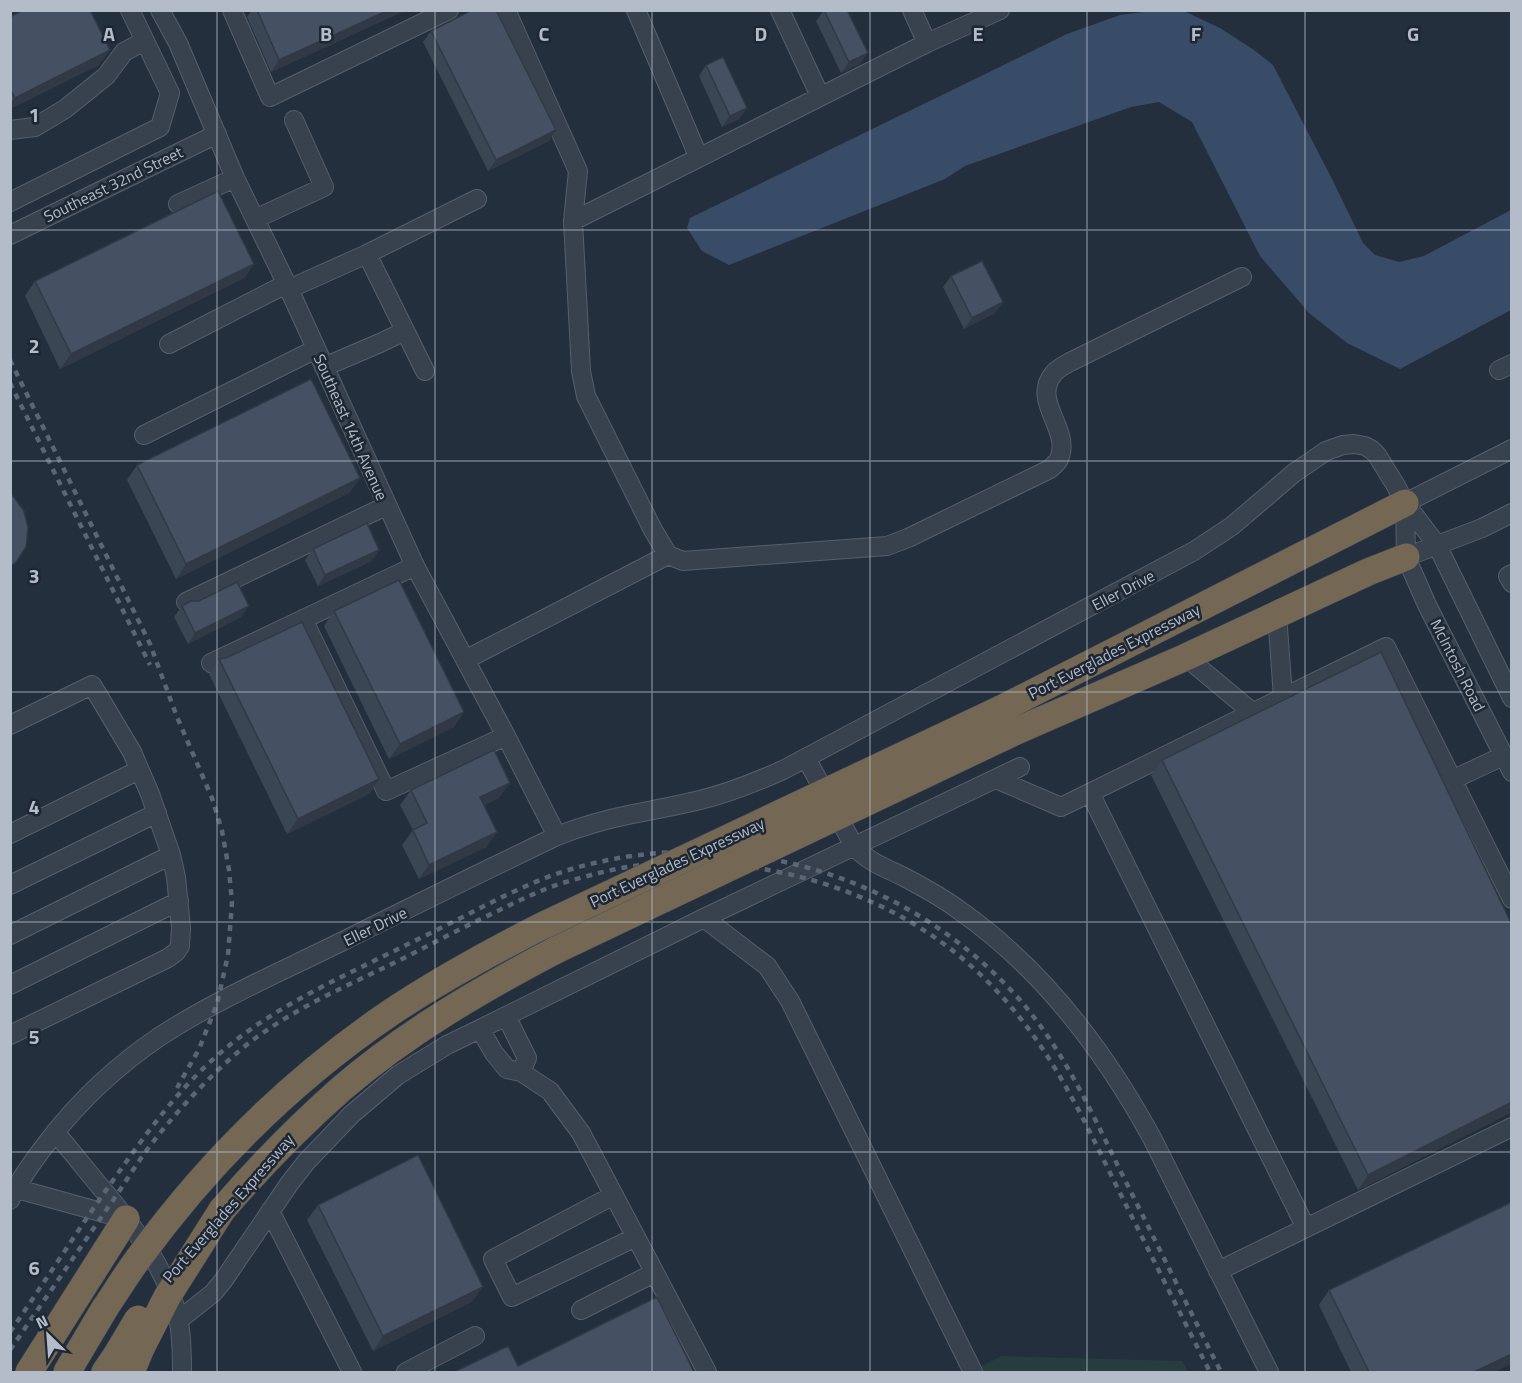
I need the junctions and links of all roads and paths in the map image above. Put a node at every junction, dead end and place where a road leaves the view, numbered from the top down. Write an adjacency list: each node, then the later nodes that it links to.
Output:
1 (130, 10): 10 (street)
2 (160, 10): 15 (street, Southeast 14th Avenue)
3 (232, 10): 4 (street)
4 (449, 10)
5 (506, 10): 22 (street)
6 (636, 10): 16 (street)
7 (780, 10): 12 (street)
8 (912, 10): 11 (street)
9 (1000, 10): 11 (street)
10 (144, 40): 14 (street); 19 (street, Southeast 32nd Street)
11 (927, 44): 12 (street)
12 (820, 96): 16 (street)
13 (294, 120): 21 (street)
14 (10, 130)
15 (217, 134): 17 (street, Southeast 14th Avenue); 23 (street, Southeast 32nd Street)
16 (699, 158): 22 (street)
17 (235, 178): 20 (street); 21 (street, Southeast 14th Avenue)
18 (477, 199): 24 (street)
19 (10, 202)
20 (178, 204)
21 (255, 219): 26 (street, Southeast 14th Avenue)
22 (573, 221): 38 (street)
23 (10, 235)
24 (367, 254): 26 (street); 27 (street)
25 (1242, 277): 38 (street)
26 (287, 286): 28 (street); 29 (street, Southeast 14th Avenue)
27 (405, 331): 30 (street); 31 (street)
28 (169, 344)
29 (316, 349): 30 (street, Southeast 14th Avenue); 32 (street)
30 (324, 367): 35 (street, Southeast 14th Avenue)
31 (425, 371)
32 (144, 435)
33 (1512, 449): 34 (street)
34 (1405, 503): 37 (street, Eller Drive); 39 (street, Eller Drive); 54 (street, Eller Drive); 91 (highway, Port Everglades Expressway, bridge)
35 (386, 506): 40 (street, Southeast 14th Avenue); 43 (street)
36 (1512, 513): 37 (street)
37 (1437, 545): 39 (street); 50 (street, McIntosh Road)
38 (668, 555): 47 (street)
39 (1406, 557): 44 (highway, Port Everglades Expressway); 55 (street, McIntosh Road)
40 (415, 566): 45 (street); 47 (street, Southeast 14th Avenue)
41 (1512, 574): 42 (street)
42 (1512, 583)
43 (186, 602)
44 (1277, 614): 46 (highway, Port Everglades Expressway); 49 (street)
45 (303, 619): 48 (street); 53 (street)
46 (1186, 657): 51 (street); 89 (highway, Port Everglades Expressway, bridge)
47 (465, 660): 53 (street, Southeast 14th Avenue)
48 (211, 663)
49 (1283, 697): 51 (street); 59 (street)
50 (1512, 698)
51 (1252, 712): 60 (street)
52 (10, 725): 57 (street)
53 (506, 736): 63 (street, Southeast 14th Avenue)
54 (806, 758): 63 (street, Eller Drive); 64 (street)
55 (1507, 764): 59 (street)
56 (1020, 767): 58 (street)
57 (139, 770): 61 (street); 62 (street)
58 (996, 779): 60 (street); 64 (street)
59 (1452, 780): 67 (street)
60 (1090, 793): 82 (street)
61 (157, 813): 65 (street); 66 (street)
62 (10, 834)
63 (557, 836): 77 (street, Eller Drive)
64 (854, 846): 69 (street); 84 (street)
65 (171, 855): 68 (street); 70 (street)
66 (10, 885)
67 (1512, 899)
68 (179, 901): 71 (street); 74 (street)
69 (704, 918): 72 (street); 96 (street)
70 (10, 935)
71 (10, 985)
72 (506, 1016): 73 (street); 75 (street)
73 (480, 1029): 75 (street); 80 (street)
74 (10, 1035)
75 (521, 1072): 79 (street)
76 (1512, 1127): 82 (street)
77 (56, 1132): 78 (street, Eller Drive); 81 (street)
78 (12, 1192): 81 (street)
79 (614, 1195): 83 (street); 83 (street)
80 (270, 1211): 87 (street); 93 (street)
81 (126, 1219): 87 (street); 90 (highway)
82 (1306, 1228): 84 (street)
83 (636, 1237): 85 (street)
84 (1218, 1271): 97 (street)
85 (654, 1273): 86 (street); 95 (street)
86 (581, 1310)
87 (179, 1320): 92 (street)
88 (475, 1336): 94 (street)
89 (117, 1367)
90 (28, 1372)
91 (67, 1372)
92 (182, 1372)
93 (352, 1372)
94 (406, 1372)
95 (707, 1372)
96 (973, 1372)
97 (1269, 1372)

